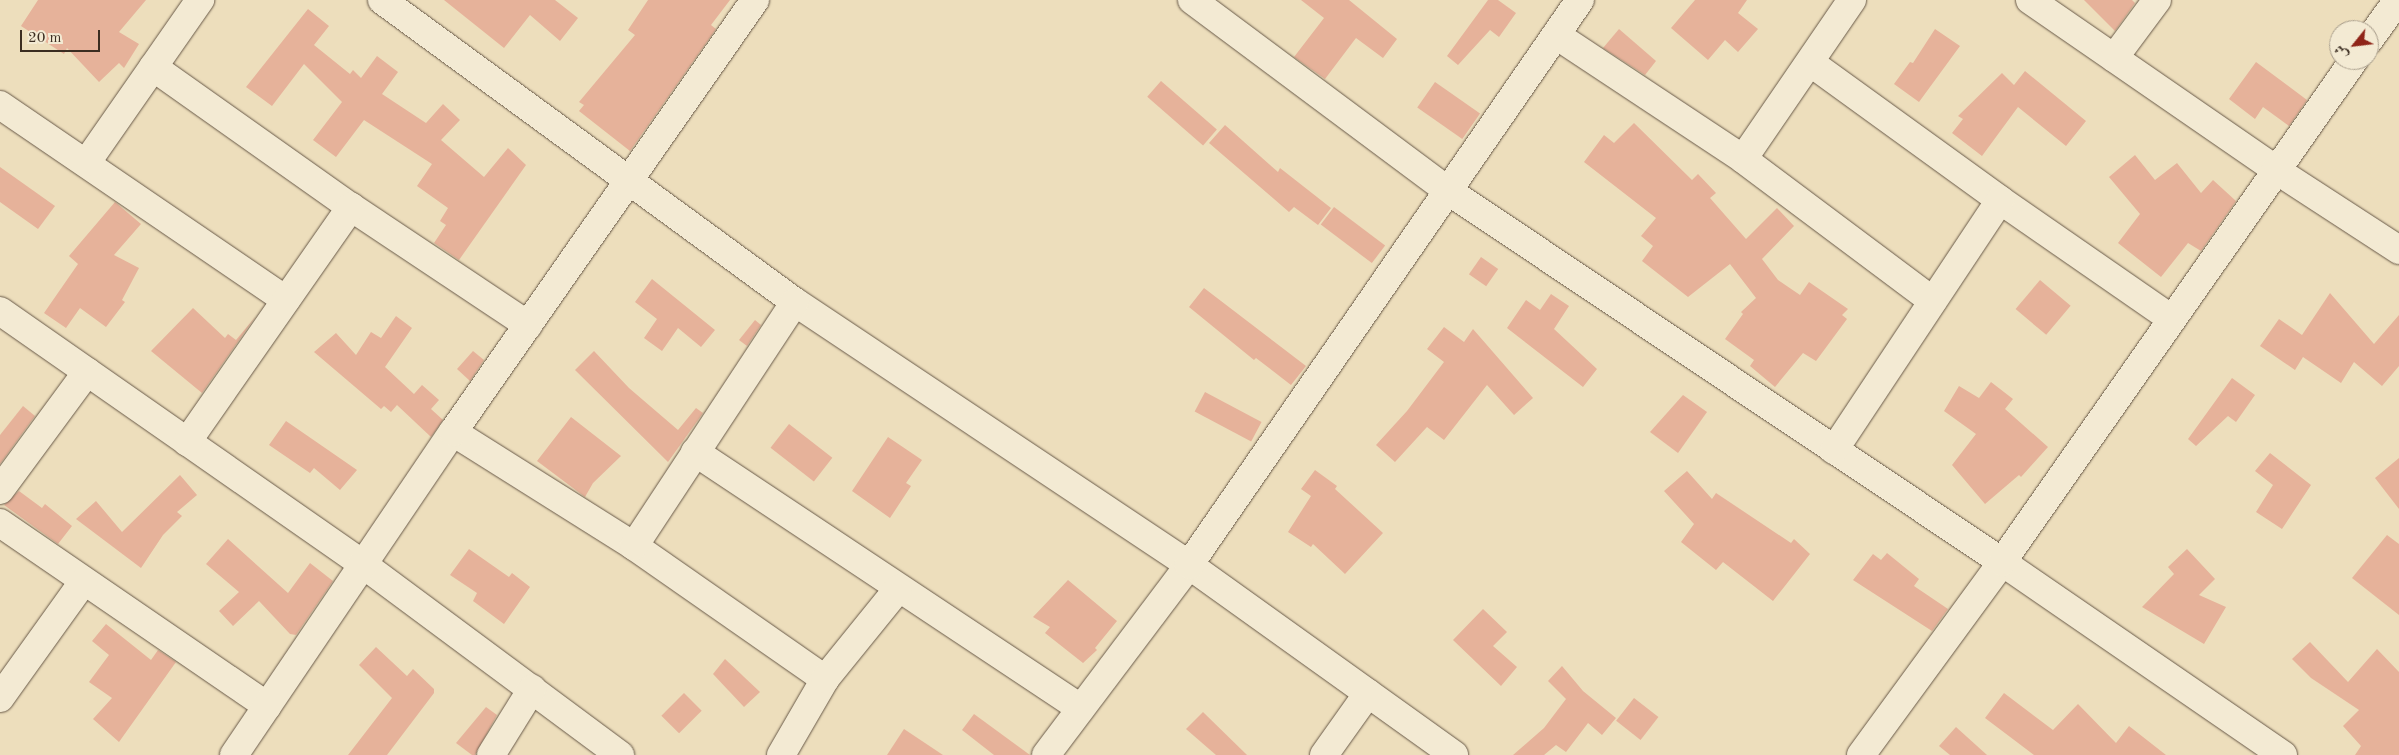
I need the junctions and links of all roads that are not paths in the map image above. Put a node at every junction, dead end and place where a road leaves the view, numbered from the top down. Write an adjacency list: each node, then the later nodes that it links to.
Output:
1 (200, 0): 14 (street)
2 (382, 0): 20 (street)
3 (755, 0): 20 (street)
4 (1192, 0): 21 (street)
5 (1580, 0): 11 (street)
6 (1852, 0): 13 (street)
7 (2030, 0): 12 (street)
8 (2157, 0): 12 (street)
9 (2398, 0): 10 (street)
10 (2379, 26)
11 (1556, 35): 17 (street); 21 (street)
12 (2114, 58): 19 (street)
13 (1811, 63): 17 (street); 22 (street)
14 (153, 67): 18 (street); 23 (street)
15 (2347, 70): 19 (street)
16 (0, 105): 18 (street)
17 (1743, 159): 26 (street)
18 (87, 162): 25 (street)
19 (2276, 170): 24 (street); 29 (street)
20 (629, 182): 27 (street); 30 (street)
21 (1450, 192): 34 (street); 41 (street)
22 (2000, 200): 26 (street); 29 (street)
23 (351, 207): 25 (street); 30 (street)
24 (2399, 250)
25 (286, 300): 33 (street)
26 (1933, 300): 34 (street)
27 (794, 302): 35 (street); 41 (street)
28 (0, 311): 31 (street)
29 (2172, 319): 39 (street)
30 (528, 325): 32 (street)
31 (87, 372): 33 (street); 36 (street)
32 (453, 432): 38 (street); 40 (street)
33 (187, 442): 40 (street)
34 (1834, 450): 39 (street)
35 (695, 452): 38 (street); 43 (street)
36 (0, 490)
37 (0, 523): 42 (street)
38 (634, 546): 44 (street)
39 (2002, 562): 57 (street); 58 (street)
40 (364, 565): 46 (street); 48 (street)
41 (1189, 565): 47 (street); 49 (street)
42 (84, 582): 45 (street); 48 (street)
43 (898, 589): 44 (street); 49 (street)
44 (825, 680): 53 (street)
45 (4, 681)
46 (532, 689): 51 (street); 52 (street)
47 (1368, 693): 55 (street); 56 (street)
48 (267, 706): 50 (street)
49 (1081, 708): 54 (street)
50 (234, 755)
51 (491, 755)
52 (620, 755)
53 (781, 755)
54 (1046, 755)
55 (1324, 755)
56 (1454, 755)
57 (1861, 755)
58 (2283, 755)

